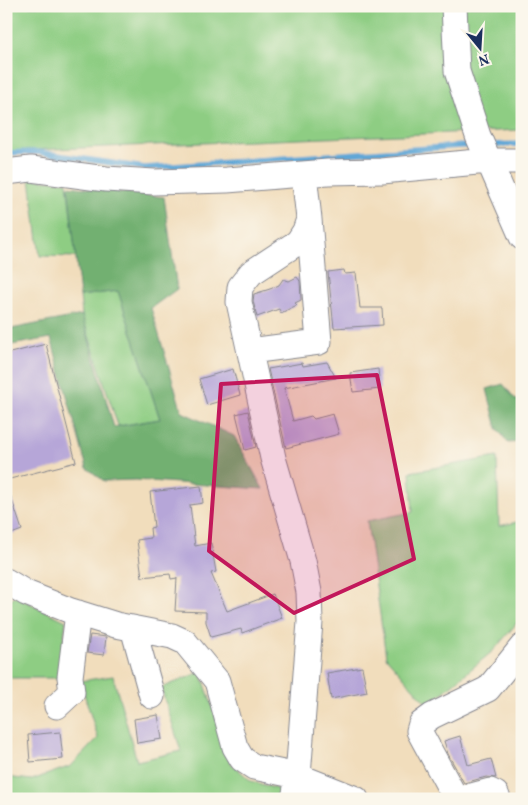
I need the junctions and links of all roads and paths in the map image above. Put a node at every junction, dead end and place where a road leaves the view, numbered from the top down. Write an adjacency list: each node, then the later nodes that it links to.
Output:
1 (454, 6): 2 (street)
2 (483, 149): 3 (street); 5 (street); 7 (street)
3 (522, 161)
4 (6, 172): 5 (street)
5 (304, 174): 6 (street)
6 (309, 219): 8 (street); 8 (street)
7 (522, 237)
8 (250, 351): 15 (street)
9 (6, 581): 10 (street)
10 (78, 614): 11 (street); 14 (street)
11 (133, 628): 13 (street); 15 (street)
12 (522, 647): 17 (street)
13 (152, 696)
14 (57, 706)
15 (296, 788): 16 (street)
16 (356, 799)
17 (456, 799)
18 (460, 799): 19 (street)
19 (498, 799)

